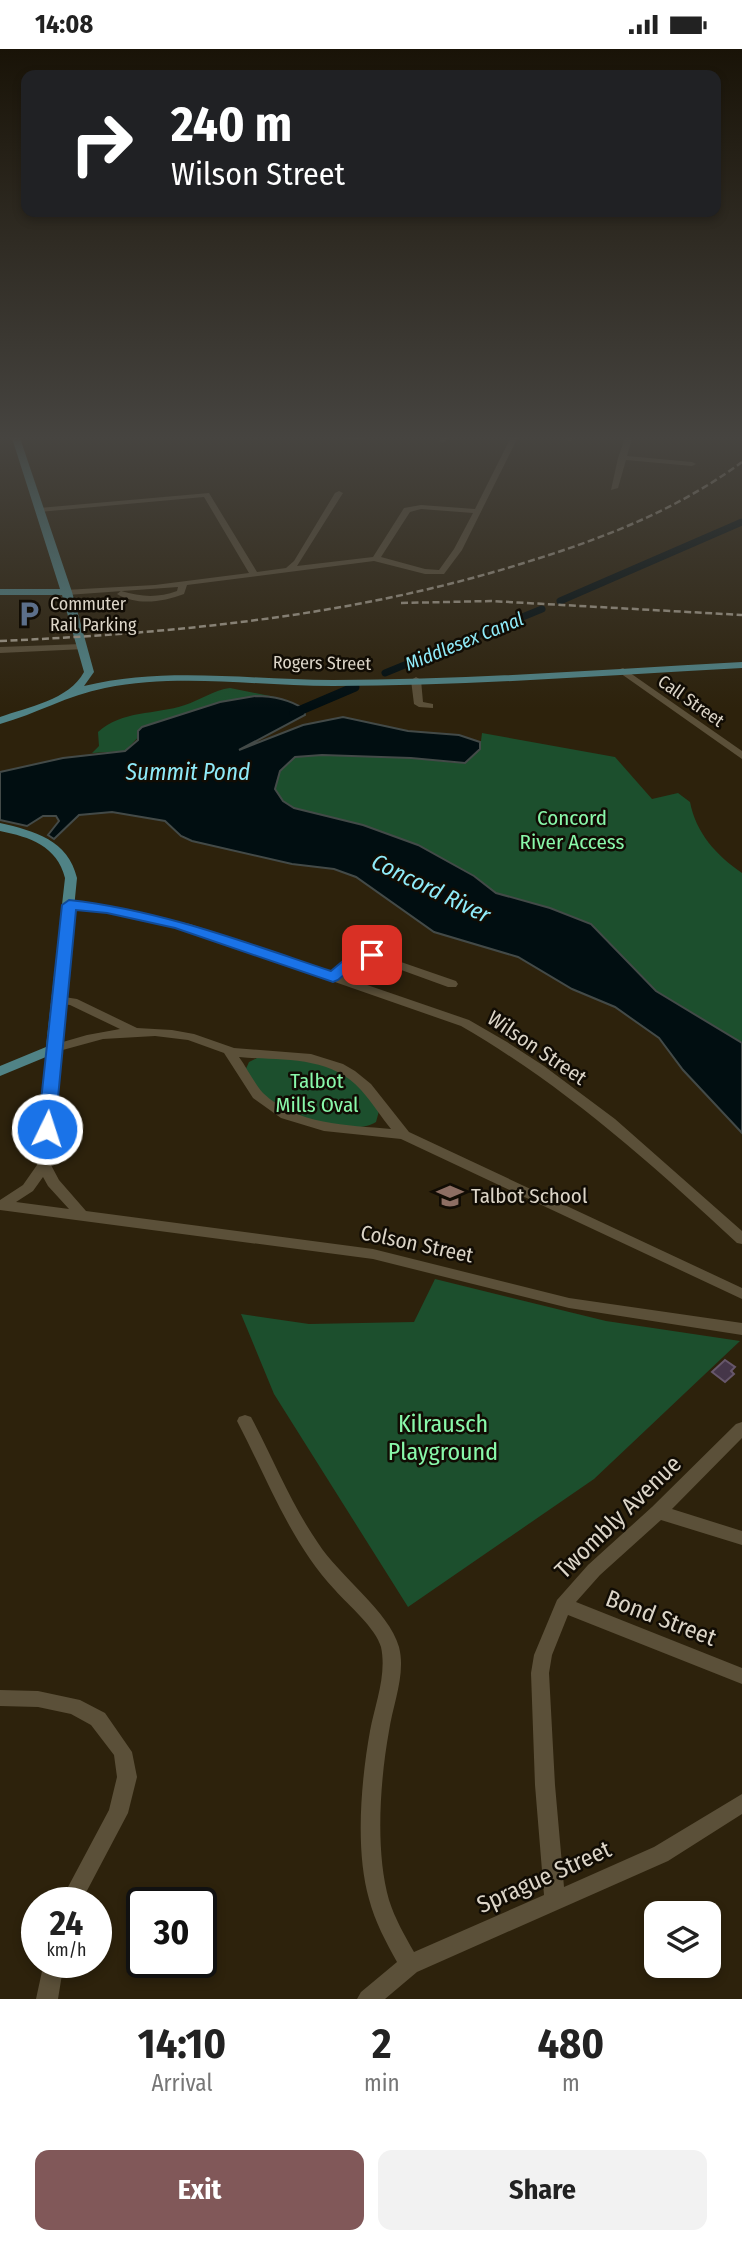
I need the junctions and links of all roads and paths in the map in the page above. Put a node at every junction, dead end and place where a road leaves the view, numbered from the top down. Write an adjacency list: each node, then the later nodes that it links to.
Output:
1 (44, 526): 12 (main road)
2 (226, 526): 8 (street)
3 (319, 526): 7 (street)
4 (395, 526): 6 (street)
5 (470, 526): 6 (street)
6 (376, 559): 7 (street)
7 (290, 568): 8 (street)
8 (254, 574): 9 (street)
9 (183, 584): 10 (street)
10 (115, 591): 12 (street)
11 (0, 592): 12 (main road)
12 (67, 592): 13 (main road)
13 (82, 647): 14 (street); 17 (main road)
14 (0, 650)
15 (742, 665): 16 (main road, Rogers Street)
16 (623, 671): 19 (main road, Rogers Street); 23 (street, Call Street)
17 (89, 672): 18 (main road); 20 (main road)
18 (129, 680): 19 (main road, Rogers Street); 20 (main road, Rogers Street)
19 (416, 680): 21 (street)
20 (71, 693): 22 (main road, Rogers Street)
21 (430, 706)
22 (0, 721)
23 (742, 756)
24 (0, 827): 25 (main road)
25 (69, 905): 26 (street, Wilson Street); 28 (main road)
26 (333, 977): 27 (street); 37 (street, Wilson Street)
27 (452, 984)
28 (58, 1000): 29 (street); 30 (main road)
29 (134, 1031): 30 (street); 31 (street)
30 (53, 1049): 32 (main road); 34 (street)
31 (229, 1051): 33 (street); 33 (street)
32 (0, 1071)
33 (403, 1135): 38 (street)
34 (44, 1165): 35 (street); 36 (street)
35 (1, 1207): 36 (street, Colson Street)
36 (81, 1214): 39 (street, Colson Street)
37 (742, 1239)
38 (742, 1294)
39 (742, 1329)
40 (246, 1421): 50 (street)
41 (742, 1428): 42 (street, Twombly Avenue)
42 (658, 1512): 43 (street); 44 (street, Twombly Avenue)
43 (742, 1538)
44 (563, 1605): 45 (street, Bond Street); 49 (street, Twombly Avenue)
45 (742, 1676)
46 (0, 1698): 48 (street)
47 (742, 1803): 49 (street, Sprague Street)
48 (78, 1887)
49 (555, 1902): 50 (street, Sprague Street)
50 (410, 1965): 53 (street, Sprague Street)
51 (51, 1978): 52 (street)
52 (47, 1999)
53 (368, 1999)

